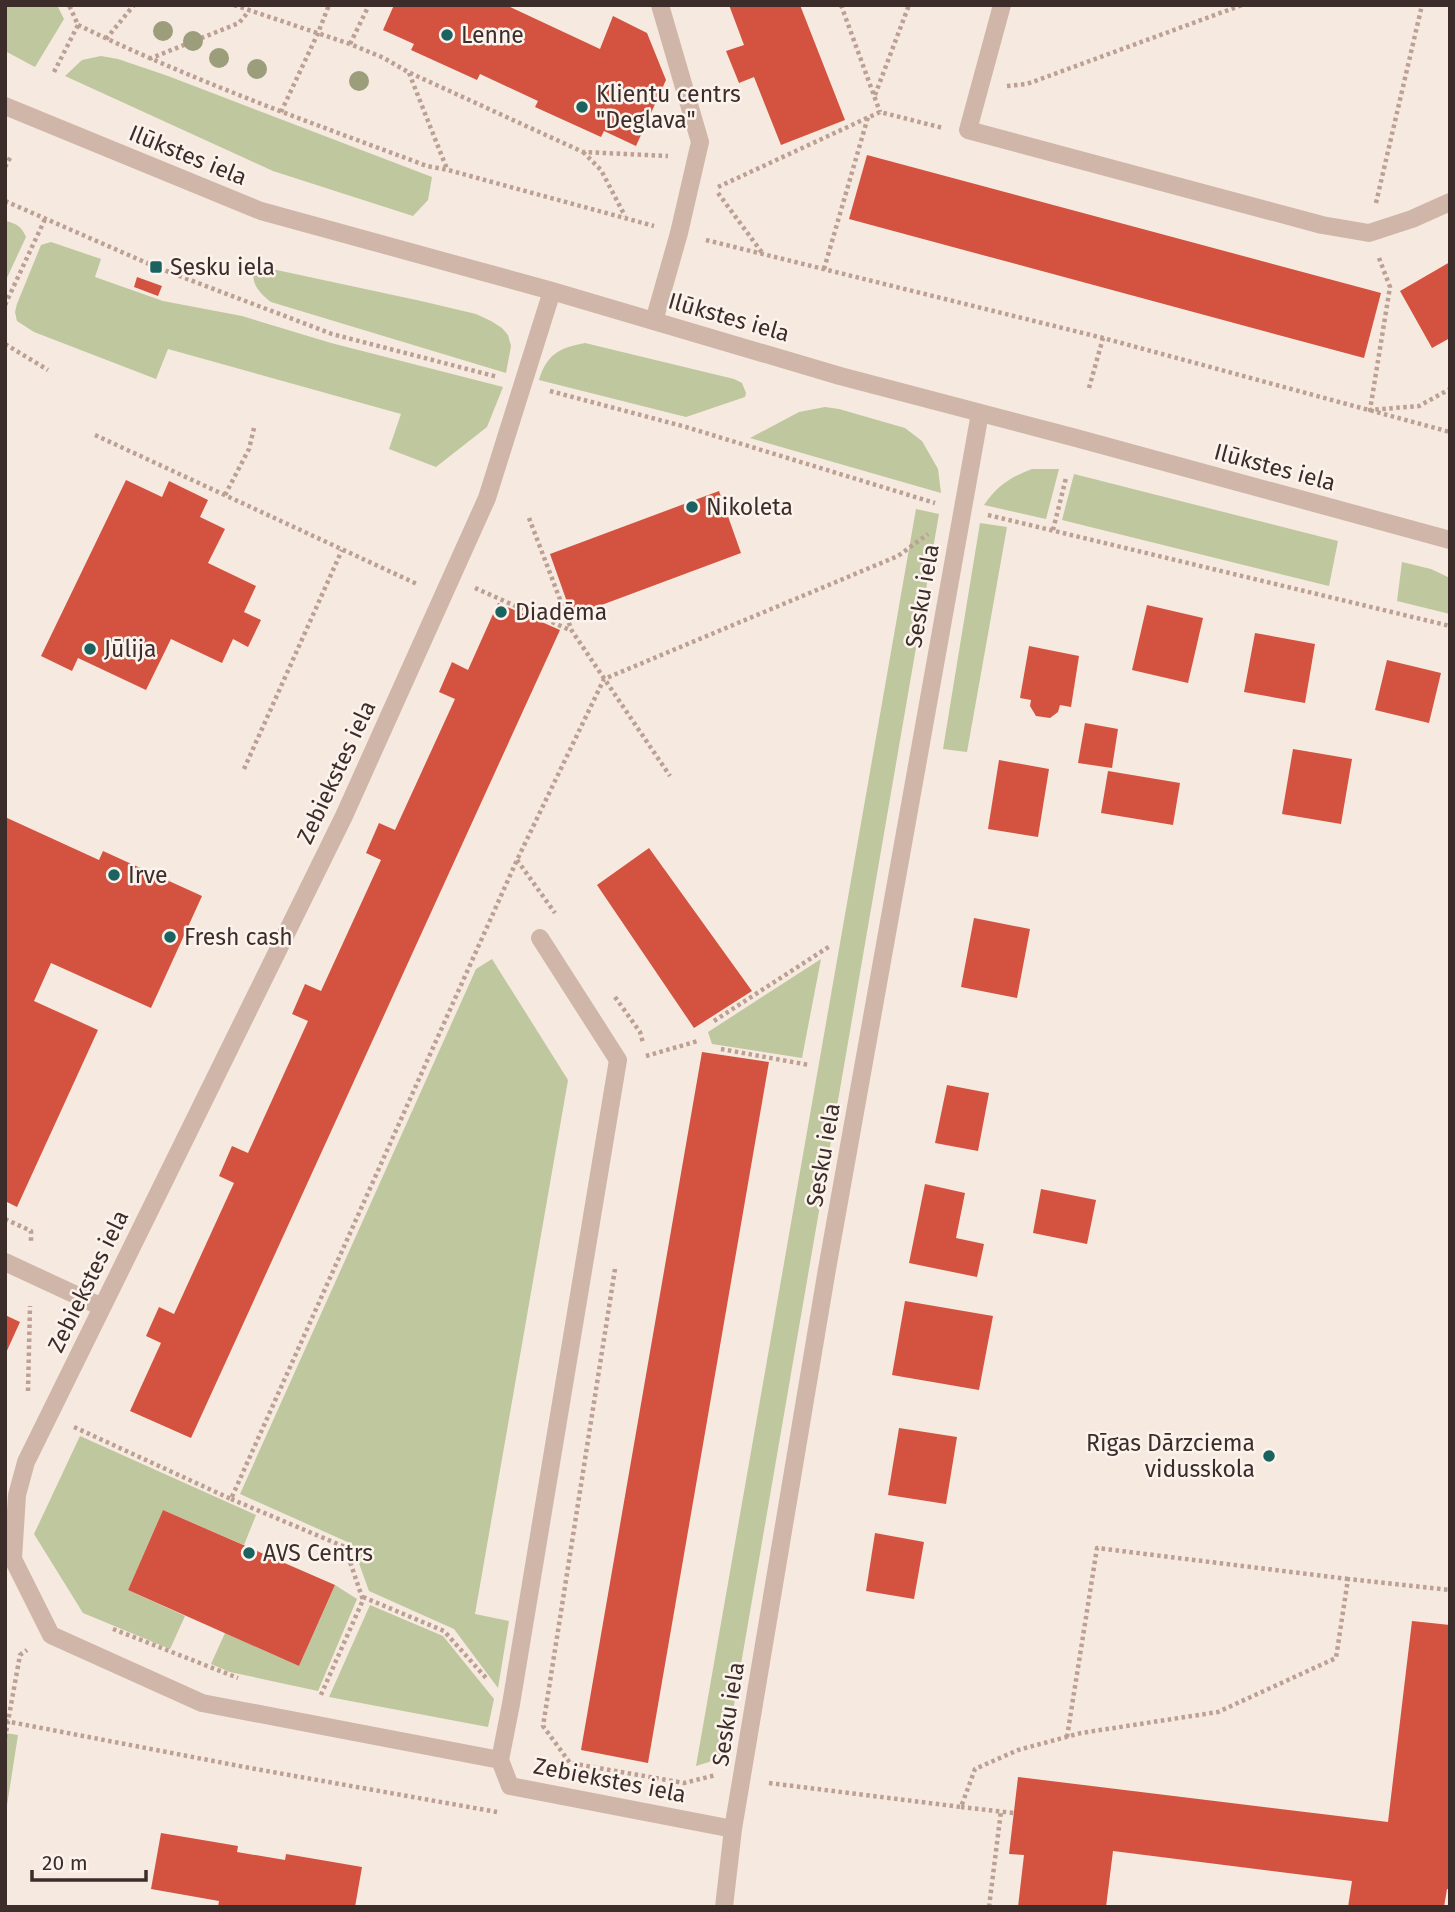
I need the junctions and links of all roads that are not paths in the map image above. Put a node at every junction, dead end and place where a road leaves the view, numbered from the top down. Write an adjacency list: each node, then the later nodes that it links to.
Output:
1 (660, 5): 6 (street)
2 (1002, 5): 4 (street)
3 (5, 106): 5 (street, Ilūkstes iela)
4 (1450, 202)
5 (552, 291): 6 (street, Ilūkstes iela); 11 (street, Zebiekstes iela)
6 (654, 321): 7 (street, Ilūkstes iela)
7 (980, 413): 8 (street, Ilūkstes iela); 13 (street, Sesku iela)
8 (1450, 540)
9 (540, 938): 12 (street)
10 (5, 1262): 11 (street)
11 (102, 1307): 12 (street, Zebiekstes iela)
12 (500, 1760): 13 (street, Zebiekstes iela)
13 (733, 1829): 14 (street, Sesku iela)
14 (724, 1907)

